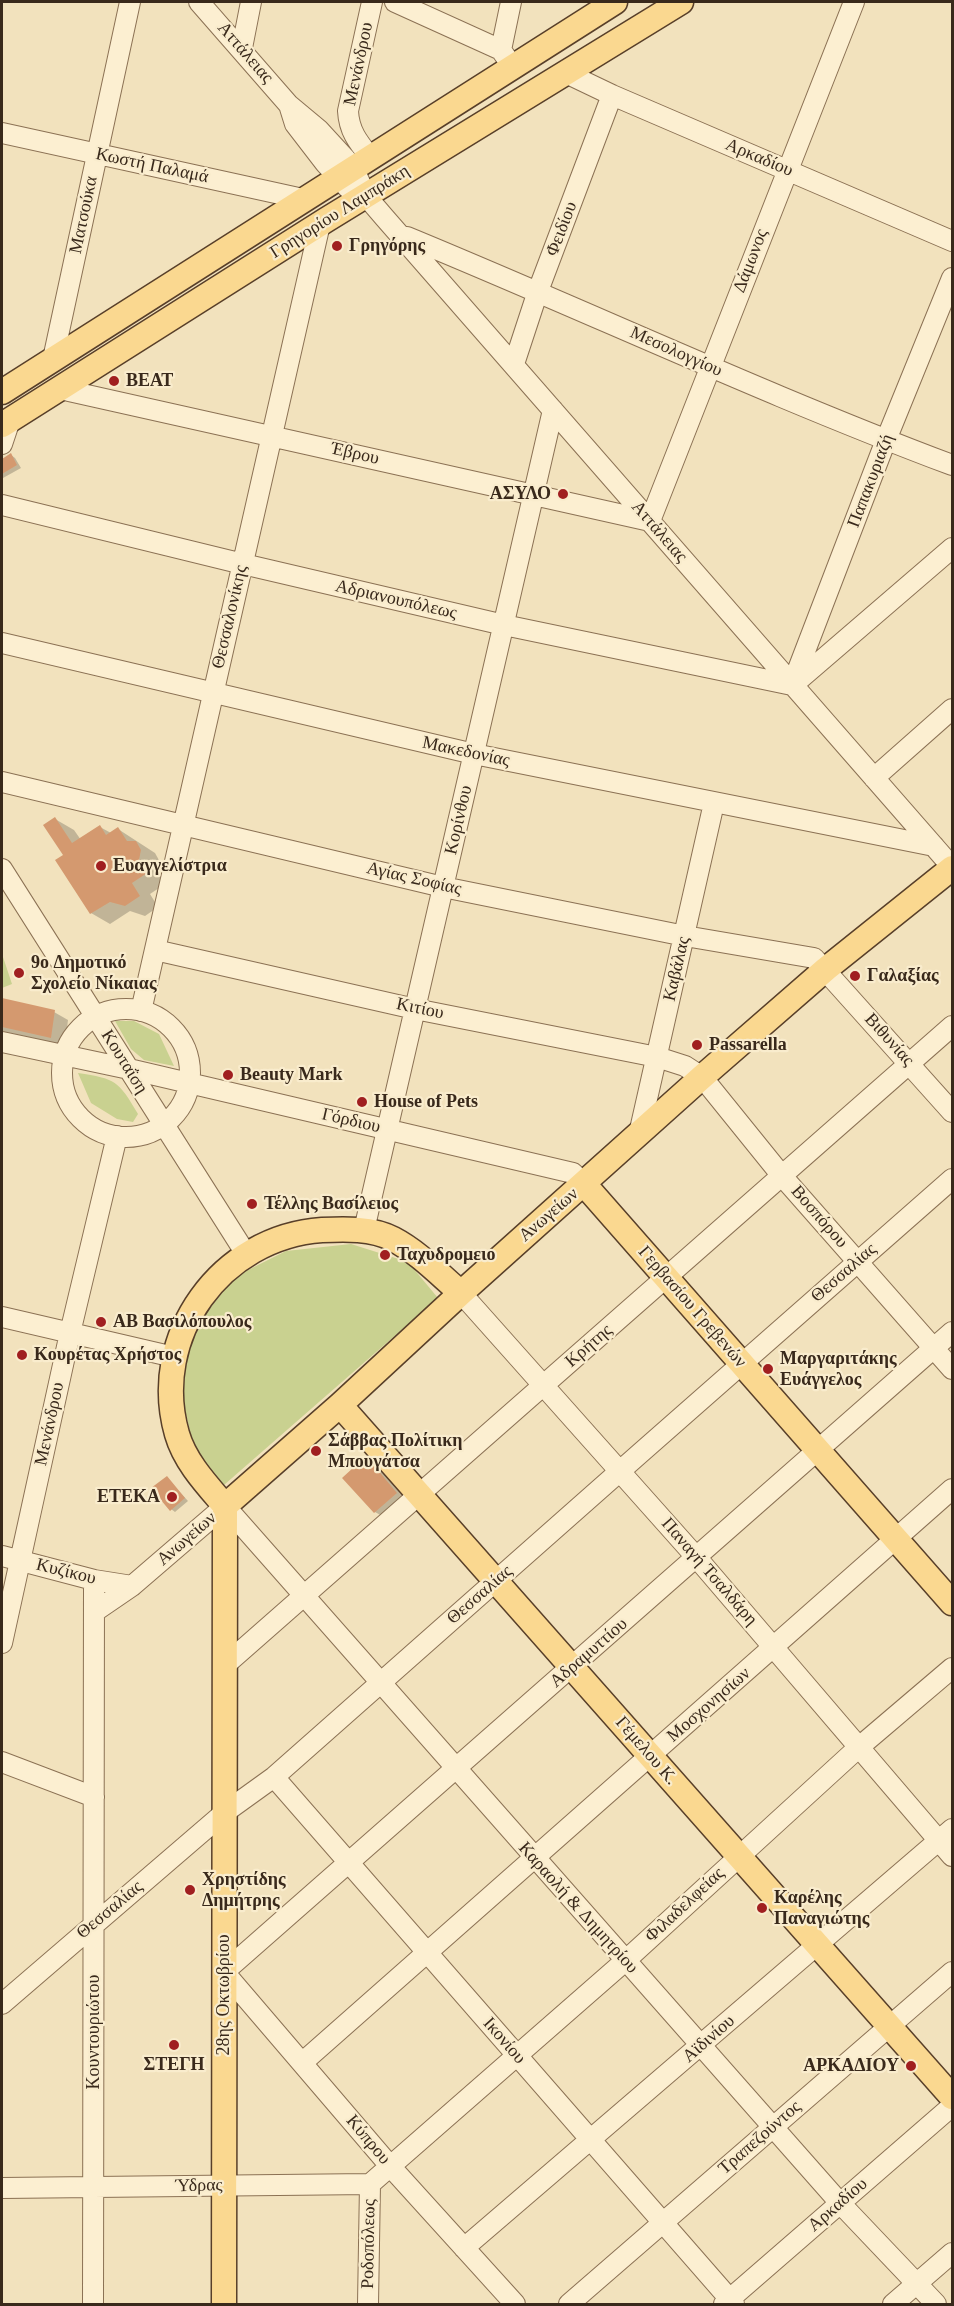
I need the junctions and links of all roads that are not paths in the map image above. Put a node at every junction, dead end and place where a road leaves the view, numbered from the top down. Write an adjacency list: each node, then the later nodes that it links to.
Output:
1 (130, 2): 15 (street, Ματσούκα)
2 (199, 2): 10 (street, Αττάλειας)
3 (251, 2): 10 (street)
4 (372, 2): 16 (street, Μενάνδρου)
5 (395, 2): 11 (street)
6 (511, 2): 11 (street)
7 (615, 2): 11 (main road, Γρηγορίου Λαμπράκη)
8 (681, 2): 12 (main road, Γρηγορίου Λαμπράκη)
9 (854, 2): 17 (street, Δάμωνος)
10 (242, 48): 16 (street, Αττάλειας)
11 (506, 58): 16 (main road, Γρηγορίου Λαμπράκη)
12 (566, 73): 13 (street, Αρκαδίου); 18 (main road, Γρηγορίου Λαμπράκη)
13 (612, 95): 17 (street, Αρκαδίου); 24 (street, Φειδίου)
14 (2, 133): 15 (street, Κωστή Παλαμά)
15 (98, 154): 19 (street, Κωστή Παλαμά); 25 (street, Ματσούκα)
16 (353, 167): 18 (street, Αττάλειας); 19 (main road, Γρηγορίου Λαμπράκη)
17 (787, 170): 22 (street, Αρκαδίου); 27 (street, Δάμωνος)
18 (366, 196): 20 (main road, Γρηγορίου Λαμπράκη); 21 (street, Αττάλειας)
19 (303, 199): 25 (main road, Γρηγορίου Λαμπράκη)
20 (320, 224): 28 (main road, Γρηγορίου Λαμπράκη); 32 (street, Θεσσαλονίκης)
21 (401, 235): 24 (street, Μεσολογγίου); 26 (street, Αττάλειας)
22 (952, 241)
23 (952, 278): 33 (street, Παπακυριαζή)
24 (538, 291): 26 (street, Φειδίου); 27 (street, Μεσολογγίου)
25 (53, 359): 29 (main road, Γρηγορίου Λαμπράκη)
26 (514, 364): 30 (street, Αττάλειας)
27 (710, 367): 33 (street, Μεσολογγίου); 38 (street, Δάμωνος)
28 (60, 388): 31 (main road, Γρηγορίου Λαμπράκη); 32 (street, Έβρου)
29 (2, 392)
30 (553, 410): 36 (street, Κορίνθου); 38 (street, Αττάλειας)
31 (6, 423): 34 (street)
32 (272, 435): 36 (street, Έβρου); 40 (street, Θεσσαλονίκης)
33 (886, 440): 35 (street, Μεσολογγίου); 43 (street, Παπακυριαζή)
34 (2, 444)
35 (952, 465)
36 (534, 495): 38 (street, Έβρου); 41 (street, Κορίνθου)
37 (2, 504): 40 (street, Αδριανουπόλεως)
38 (650, 521): 43 (street, Αττάλειας)
39 (952, 548): 43 (street)
40 (243, 564): 41 (street, Αδριανουπόλεως); 44 (street, Θεσσαλονίκης)
41 (504, 625): 43 (street, Αδριανουπόλεως); 46 (street, Κορίνθου)
42 (2, 643): 44 (street, Μακεδονίας)
43 (792, 685): 47 (street, Αττάλειας)
44 (213, 693): 46 (street, Μακεδονίας); 50 (street, Θεσσαλονίκης)
45 (952, 709): 47 (street)
46 (474, 754): 49 (street, Μακεδονίας); 54 (street, Κορίνθου)
47 (874, 778): 51 (street, Αττάλειας)
48 (2, 782): 50 (street, Αγίας Σοφίας)
49 (714, 802): 51 (street, Μακεδονίας); 55 (street, Καβάλας)
50 (183, 825): 54 (street, Αγίας Σοφίας); 56 (street, Θεσσαλονίκης)
51 (934, 846): 52 (street, Αττάλειας)
52 (952, 867): 57 (main road, Ανωγείων)
53 (2, 869): 60 (street, Κουταΐση)
54 (443, 887): 55 (street, Αγίας Σοφίας); 58 (street, Κορίνθου)
55 (685, 936): 57 (street, Αγίας Σοφίας); 64 (street, Καβάλας)
56 (155, 950): 58 (street, Κιτίου); 59 (street, Θεσσαλονίκης)
57 (826, 969): 65 (street, Βιθυνίας); 67 (main road, Ανωγείων)
58 (415, 1009): 64 (street, Κιτίου); 71 (street, Κορίνθου)
59 (141, 1011): 60 (street); 68 (street)
60 (95, 1016): 63 (street); 66 (street, Κουταΐση)
61 (952, 1026): 65 (street, Κρήτης)
62 (2, 1045): 63 (street, Γόρδιου)
63 (63, 1056): 66 (street, Γόρδιου); 73 (street)
64 (657, 1057): 67 (street, Κιτίου); 72 (street, Καβάλας)
65 (910, 1063): 69 (street, Βιθυνίας); 74 (street, Κρήτης)
66 (129, 1069): 68 (street, Γόρδιου); 70 (street, Κουταΐση)
67 (694, 1072): 72 (main road, Ανωγείων); 74 (street, Βοσπόρου)
68 (190, 1084): 70 (street); 71 (street, Γόρδιου)
69 (952, 1112)
70 (164, 1125): 73 (street); 78 (street, Κουταΐση)
71 (387, 1130): 75 (street, Γόρδιου); 77 (street, Κορίνθου)
72 (639, 1134): 75 (main road, Ανωγείων)
73 (117, 1136): 84 (street, Μενάνδρου)
74 (782, 1176): 79 (street, Βοσπόρου); 80 (street, Κρήτης)
75 (579, 1179): 80 (main road, Γερβασίου Γρεβενών); 81 (main road, Ανωγείων)
76 (952, 1179): 79 (street, Θεσσαλίας)
77 (364, 1230): 78 (main road); 81 (main road)
78 (246, 1254): 86 (main road)
79 (858, 1262): 85 (street, Βοσπόρου); 87 (street, Θεσσαλίας)
80 (666, 1277): 87 (main road, Γερβασίου Γρεβενών); 89 (street, Κρήτης)
81 (461, 1293): 89 (street, Παναγή Τσαλδάρη); 90 (main road, Ανωγείων)
82 (2, 1317): 84 (street)
83 (952, 1332): 85 (street, Αδραμυττίου)
84 (70, 1333): 86 (street); 99 (street, Μενάνδρου)
85 (934, 1348): 88 (street, Βοσπόρου); 91 (street, Αδραμυττίου)
86 (174, 1357): 95 (main road)
87 (741, 1363): 91 (main road, Γερβασίου Γρεβενών); 92 (street, Θεσσαλίας)
88 (952, 1369)
89 (544, 1385): 92 (street, Παναγή Τσαλδάρη); 94 (street, Κρήτης)
90 (340, 1405): 94 (main road, Γέμελου Κ.); 95 (main road, Ανωγείων)
91 (819, 1451): 96 (main road, Γερβασίου Γρεβενών); 98 (street, Αδραμυττίου)
92 (621, 1471): 98 (street, Παναγή Τσαλδάρη); 101 (street, Θεσσαλίας)
93 (952, 1489): 96 (street, Μοσχονησίων)
94 (420, 1494): 101 (main road, Γέμελου Κ.); 103 (street, Κρήτης)
95 (225, 1506): 102 (street, Ανωγείων); 103 (street, Καραολή & Δημητρίου); 108 (main road, 28ης Οκτωβρίου)
96 (896, 1539): 104 (main road, Γερβασίου Γρεβενών); 107 (street, Μοσχονησίων)
97 (2, 1556): 99 (street, Κυζίκου)
98 (697, 1558): 107 (street, Παναγή Τσαλδάρη); 109 (street, Αδραμυττίου)
99 (21, 1560): 100 (street, Κυζίκου); 106 (street, Μενάνδρου)
100 (94, 1580): 102 (street, Κυζίκου); 105 (street, Κουντουριώτου)
101 (496, 1581): 109 (main road, Γέμελου Κ.); 111 (street, Θεσσαλίας)
102 (132, 1586): 105 (street, Ανωγείων)
103 (303, 1597): 108 (street, Κρήτης); 111 (street, Καραολή & Δημητρίου)
104 (952, 1603)
105 (94, 1612): 117 (street, Κουντουριώτου)
106 (2, 1643)
107 (774, 1648): 112 (street, Παναγή Τσαλδάρη); 113 (street, Μοσχονησίων)
108 (224, 1666): 118 (main road, 28ης Οκτωβρίου)
109 (573, 1667): 113 (main road, Γέμελου Κ.); 115 (street, Αδραμυττίου)
110 (952, 1668): 112 (street, Φιλαδελφείας)
111 (380, 1684): 115 (street, Καραολή & Δημητρίου); 116 (street, Θεσσαλίας)
112 (858, 1748): 119 (street, Παναγή Τσαλδάρη); 120 (street, Φιλαδελφείας)
113 (651, 1756): 120 (main road, Γέμελου Κ.); 122 (street, Μοσχονησίων)
114 (2, 1762): 117 (street)
115 (456, 1770): 122 (street, Καραολή & Δημητρίου); 123 (street, Αδραμυττίου)
116 (274, 1777): 118 (street, Θεσσαλίας); 123 (street, Ικονίου)
117 (94, 1797): 124 (street, Κουντουριώτου)
118 (224, 1813): 124 (street, Θεσσαλίας); 128 (main road, 28ης Οκτωβρίου)
119 (946, 1835): 121 (street, Παναγή Τσαλδάρη); 125 (street, Αϊδινίου)
120 (738, 1856): 125 (main road, Γέμελου Κ.); 127 (street, Φιλαδελφείας)
121 (952, 1856)
122 (534, 1858): 126 (street, Μοσχονησίων); 127 (street, Καραολή & Δημητρίου)
123 (349, 1863): 126 (street, Ικονίου); 128 (street, Αδραμυττίου)
124 (94, 1923): 130 (street, Θεσσαλίας); 142 (street, Κουντουριώτου)
125 (818, 1945): 131 (main road, Γέμελου Κ.); 132 (street, Αϊδινίου)
126 (427, 1953): 133 (street, Ικονίου); 134 (street, Μοσχονησίων)
127 (625, 1961): 132 (street, Καραολή & Δημητρίου); 133 (street, Φιλαδελφείας)
128 (224, 1972): 134 (street, Κύπρου); 141 (main road, 28ης Οκτωβρίου)
129 (952, 1972): 131 (street, Τραπεζούντος)
130 (2, 2004)
131 (889, 2026): 135 (main road, Γέμελου Κ.); 137 (street, Τραπεζούντος)
132 (700, 2046): 137 (street, Καραολή & Δημητρίου); 138 (street, Αϊδινίου)
133 (516, 2055): 138 (street, Ικονίου); 139 (street, Φιλαδελφείας)
134 (303, 2062): 139 (street, Κύπρου)
135 (952, 2097)
136 (952, 2106): 144 (street, Αρκαδίου)
137 (773, 2127): 144 (street, Καραολή & Δημητρίου); 145 (street, Τραπεζούντος)
138 (591, 2140): 145 (street, Ικονίου); 146 (street, Αϊδινίου)
139 (390, 2166): 140 (street); 146 (street, Κύπρου)
140 (370, 2184): 141 (street, Ύδρας); 152 (street, Ροδοπόλεως)
141 (224, 2186): 142 (street, Ύδρας); 151 (main road, 28ης Οκτωβρίου)
142 (93, 2187): 143 (street, Ύδρας); 150 (street, Κουντουριώτου)
143 (2, 2188)
144 (840, 2203): 148 (street, Καραολή & Δημητρίου); 149 (street, Αρκαδίου)
145 (663, 2223): 149 (street, Ικονίου); 154 (street, Τραπεζούντος)
146 (465, 2248): 153 (street, Κύπρου)
147 (952, 2253): 148 (street)
148 (917, 2283): 155 (street); 156 (street, Καραολή & Δημητρίου)
149 (730, 2303)
150 (93, 2304)
151 (224, 2304)
152 (368, 2304)
153 (515, 2304)
154 (568, 2304)
155 (893, 2304)
156 (936, 2304)

